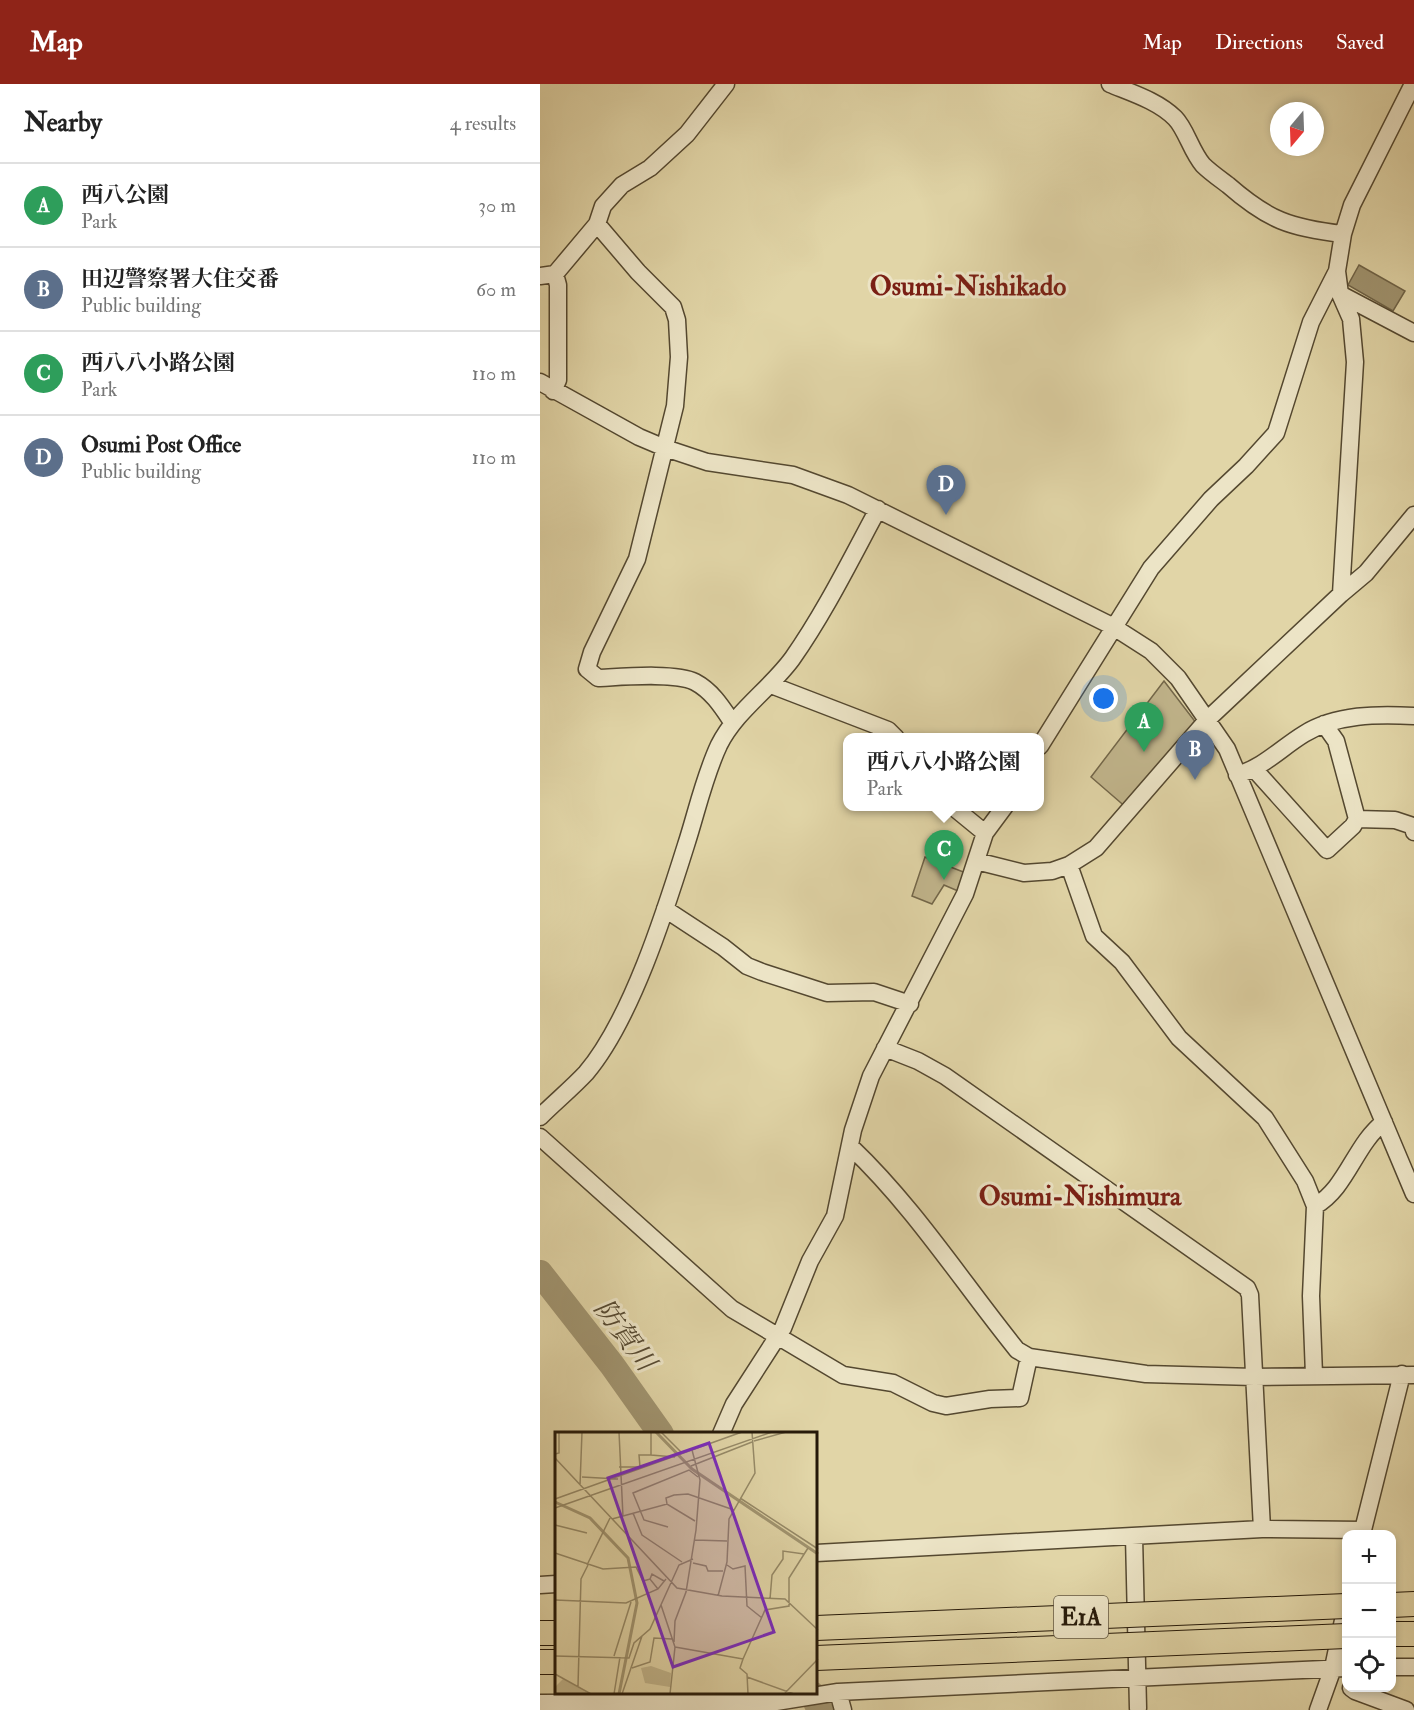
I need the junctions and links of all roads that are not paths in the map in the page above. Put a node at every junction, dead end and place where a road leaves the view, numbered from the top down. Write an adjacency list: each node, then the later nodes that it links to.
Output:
1 (726, 84): 4 (street)
2 (1110, 84): 5 (street)
3 (1413, 84): 5 (street)
4 (597, 224): 7 (street); 11 (street)
5 (1343, 234): 6 (street)
6 (1337, 271): 8 (street); 15 (street)
7 (547, 275): 10 (street)
8 (1340, 294): 9 (street); 14 (street)
9 (1414, 333)
10 (546, 386): 11 (street)
11 (666, 448): 12 (street); 19 (street)
12 (878, 509): 15 (street); 16 (street)
13 (1414, 515): 14 (street)
14 (1341, 594): 18 (street)
15 (1112, 626): 18 (street); 22 (street)
16 (771, 685): 19 (street); 21 (street)
17 (1414, 716): 20 (street)
18 (1208, 719): 24 (street); 31 (street)
19 (732, 723): 32 (street)
20 (1324, 724): 23 (street); 27 (street)
21 (891, 733)
22 (1044, 739)
23 (1256, 770): 24 (street); 27 (street)
24 (1237, 775): 36 (street)
25 (957, 811): 29 (street)
26 (1002, 811): 29 (street)
27 (1358, 819): 28 (street)
28 (1414, 832)
29 (985, 833): 30 (street)
30 (976, 861): 31 (street); 33 (street)
31 (1069, 865): 40 (street)
32 (665, 909): 33 (street); 35 (street)
33 (910, 1004): 34 (street)
34 (885, 1048): 38 (street); 45 (street)
35 (540, 1117)
36 (1384, 1122): 39 (street); 40 (street)
37 (540, 1137): 41 (street)
38 (852, 1147): 41 (street); 42 (street)
39 (1414, 1194)
40 (1315, 1206): 43 (street)
41 (778, 1335): 42 (street); 46 (street)
42 (1029, 1357): 45 (street)
43 (1314, 1375): 44 (street); 45 (street)
44 (1408, 1375): 48 (street)
45 (1254, 1377): 47 (street)
46 (722, 1432)
47 (1262, 1529): 49 (street); 50 (street)
48 (1364, 1530)
49 (1342, 1531)
50 (1134, 1536): 51 (street); 68 (street)
51 (818, 1553)
52 (555, 1584): 53 (street)
53 (540, 1585)
54 (1414, 1604): 55 (highway)
55 (1396, 1605)
56 (1342, 1606): 57 (highway, E1A, bridge)
57 (818, 1628)
58 (555, 1633): 59 (highway)
59 (540, 1634)
60 (1396, 1634): 61 (highway)
61 (1414, 1634)
62 (1342, 1636): 64 (highway, E1A, bridge)
63 (1343, 1638): 67 (street)
64 (818, 1658)
65 (1396, 1667): 66 (street)
66 (1414, 1667)
67 (1340, 1668): 68 (street); 76 (street)
68 (1137, 1677): 69 (street); 75 (street)
69 (838, 1692): 73 (street); 74 (street)
70 (1358, 1692): 77 (street)
71 (692, 1698): 72 (street); 73 (street)
72 (540, 1703)
73 (778, 1706)
74 (843, 1710)
75 (1139, 1710)
76 (1318, 1710)
77 (1406, 1710)

